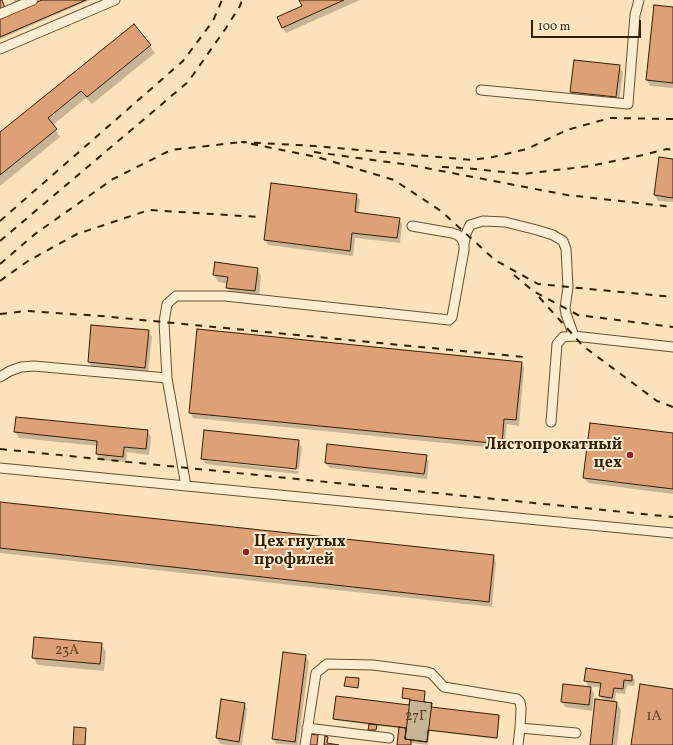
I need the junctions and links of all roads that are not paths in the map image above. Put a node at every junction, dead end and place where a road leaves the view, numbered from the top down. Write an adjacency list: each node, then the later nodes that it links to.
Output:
1 (8, 0): 5 (street)
2 (32, 0): 5 (street)
3 (115, 0): 7 (street)
4 (639, 0): 8 (street)
5 (12, 9): 6 (street)
6 (0, 14)
7 (0, 49)
8 (481, 90)
9 (412, 226): 10 (street)
10 (464, 244): 11 (street); 14 (street)
11 (574, 336): 12 (street); 15 (street)
12 (673, 347)
13 (0, 377): 14 (street)
14 (167, 378): 17 (street)
15 (551, 422)
16 (0, 468): 17 (street)
17 (186, 486): 18 (street)
18 (673, 533)
19 (307, 728): 20 (street); 22 (street); 23 (street)
20 (520, 728): 21 (street); 24 (street)
21 (576, 733)
22 (389, 738)
23 (305, 745)
24 (518, 745)

